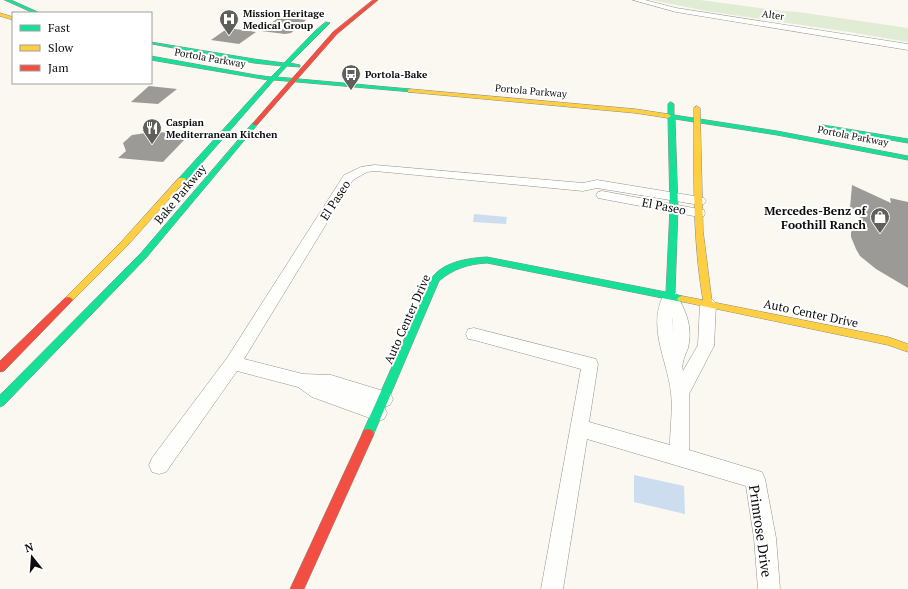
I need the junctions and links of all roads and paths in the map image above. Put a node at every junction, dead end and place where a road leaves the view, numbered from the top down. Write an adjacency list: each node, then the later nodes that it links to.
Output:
1 (7, 0): 4 (main road)
2 (376, 0): 12 (main road, Bake Parkway)
3 (637, 0): 9 (street, Alter)
4 (36, 12)
5 (0, 14): 7 (main road)
6 (335, 18): 11 (main road, Bake Parkway)
7 (12, 20)
8 (152, 43): 11 (main road, Portola Parkway)
9 (908, 47)
10 (152, 58): 14 (main road, Portola Parkway)
11 (285, 65): 12 (main road, Portola Parkway); 14 (main road, Bake Parkway)
12 (304, 67): 13 (main road, Portola Parkway); 15 (main road, Bake Parkway)
13 (318, 68)
14 (272, 78): 15 (main road, Portola Parkway); 25 (main road, Bake Parkway)
15 (294, 80): 18 (main road, Portola Parkway); 34 (main road, Bake Parkway)
16 (670, 104): 18 (main road)
17 (698, 108): 19 (main road)
18 (671, 117): 19 (main road, Portola Parkway); 23 (main road)
19 (698, 121): 22 (main road, Portola Parkway); 24 (main road)
20 (815, 126): 21 (main road, Portola Parkway)
21 (908, 141)
22 (908, 158)
23 (674, 202): 24 (street, El Paseo); 27 (main road); 32 (street, El Paseo)
24 (699, 207): 28 (main road)
25 (124, 244): 26 (main road); 33 (main road, Bake Parkway)
26 (109, 273)
27 (670, 296): 28 (main road, Auto Center Drive); 35 (street); 37 (main road, Auto Center Drive)
28 (708, 304): 31 (main road, Auto Center Drive); 35 (street)
29 (60, 327): 34 (main road)
30 (474, 334): 38 (street)
31 (908, 348)
32 (233, 363): 37 (street); 40 (street, El Paseo)
33 (0, 368)
34 (26, 376): 36 (main road, Bake Parkway)
35 (680, 393): 39 (street)
36 (0, 402)
37 (381, 406): 41 (main road, Auto Center Drive)
38 (580, 428): 39 (street, Primrose Drive); 42 (street)
39 (679, 456): 43 (street, Primrose Drive)
40 (158, 465)
41 (297, 589)
42 (552, 589)
43 (769, 589)

